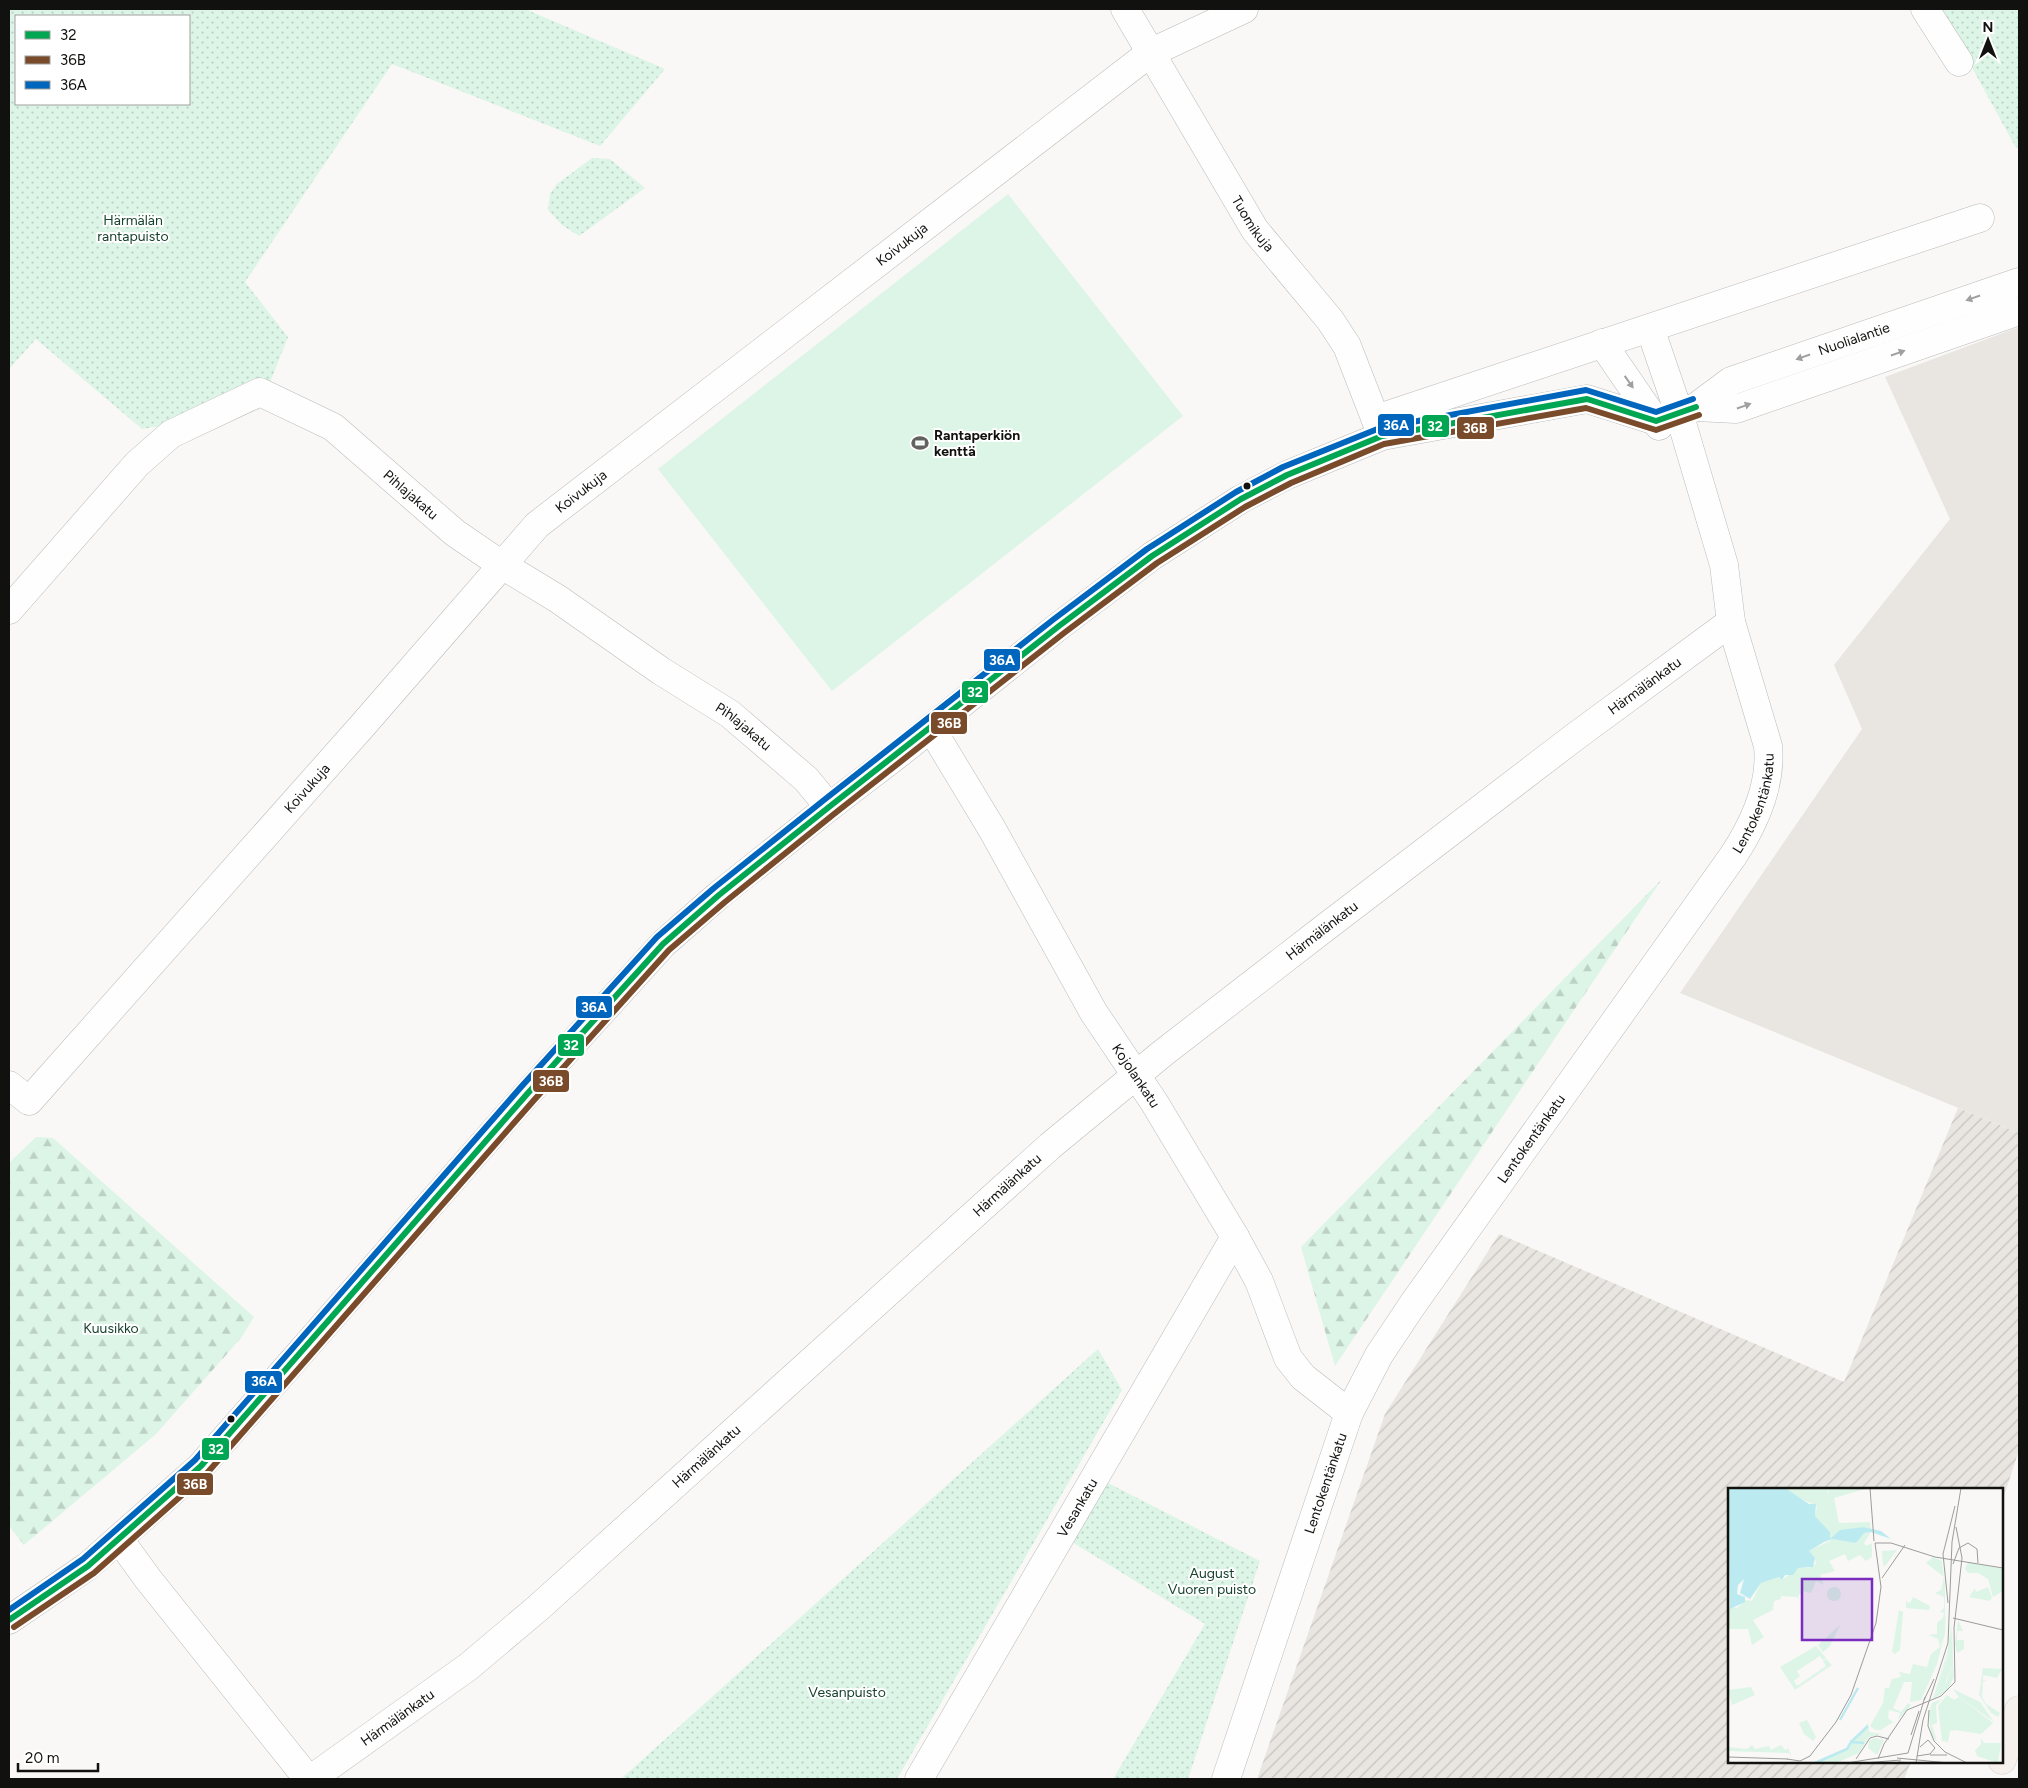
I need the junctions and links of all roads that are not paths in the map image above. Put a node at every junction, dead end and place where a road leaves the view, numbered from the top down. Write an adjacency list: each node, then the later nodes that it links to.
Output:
1 (1125, 9): 4 (street, Tuomikuja)
2 (1244, 9): 4 (street, Koivukuja)
3 (1925, 9): 5 (street)
4 (1150, 53): 12 (street, Tuomikuja); 13 (street, Koivukuja)
5 (1959, 62)
6 (1980, 218): 9 (street)
7 (2019, 282): 11 (street, Nuolialantie, one-way to 11)
8 (2019, 312): 11 (street, Nuolialantie, one-way to 8)
9 (1650, 328): 10 (street); 11 (street)
10 (1602, 343): 11 (street, one-way to 11); 12 (street)
11 (1677, 414): 12 (street, Nuolialantie); 15 (street, Lentokentänkatu)
12 (1379, 428): 16 (street, Nuolialantie)
13 (502, 565): 14 (street, Pihlajakatu); 17 (street, Pihlajakatu); 19 (street, Koivukuja)
14 (9, 610)
15 (1732, 622): 18 (street, Härmälänkatu); 21 (street, Lentokentänkatu)
16 (931, 728): 17 (street, Nuolialantie); 18 (street, Kojolankatu)
17 (829, 807): 22 (street, Nuolialantie)
18 (1135, 1076): 20 (street, Kojolankatu); 27 (street, Härmälänkatu)
19 (19, 1093)
20 (1235, 1237): 21 (street, Kojolankatu); 28 (street, Vesankatu)
21 (1349, 1413): 29 (street, Lentokentänkatu)
22 (119, 1539): 23 (street, Nuolialantie); 27 (street)
23 (9, 1620)
24 (2019, 1710): 25 (main road)
25 (2003, 1755)
26 (2000, 1763): 30 (main road)
27 (309, 1779)
28 (919, 1779)
29 (1226, 1779)
30 (1995, 1779)

